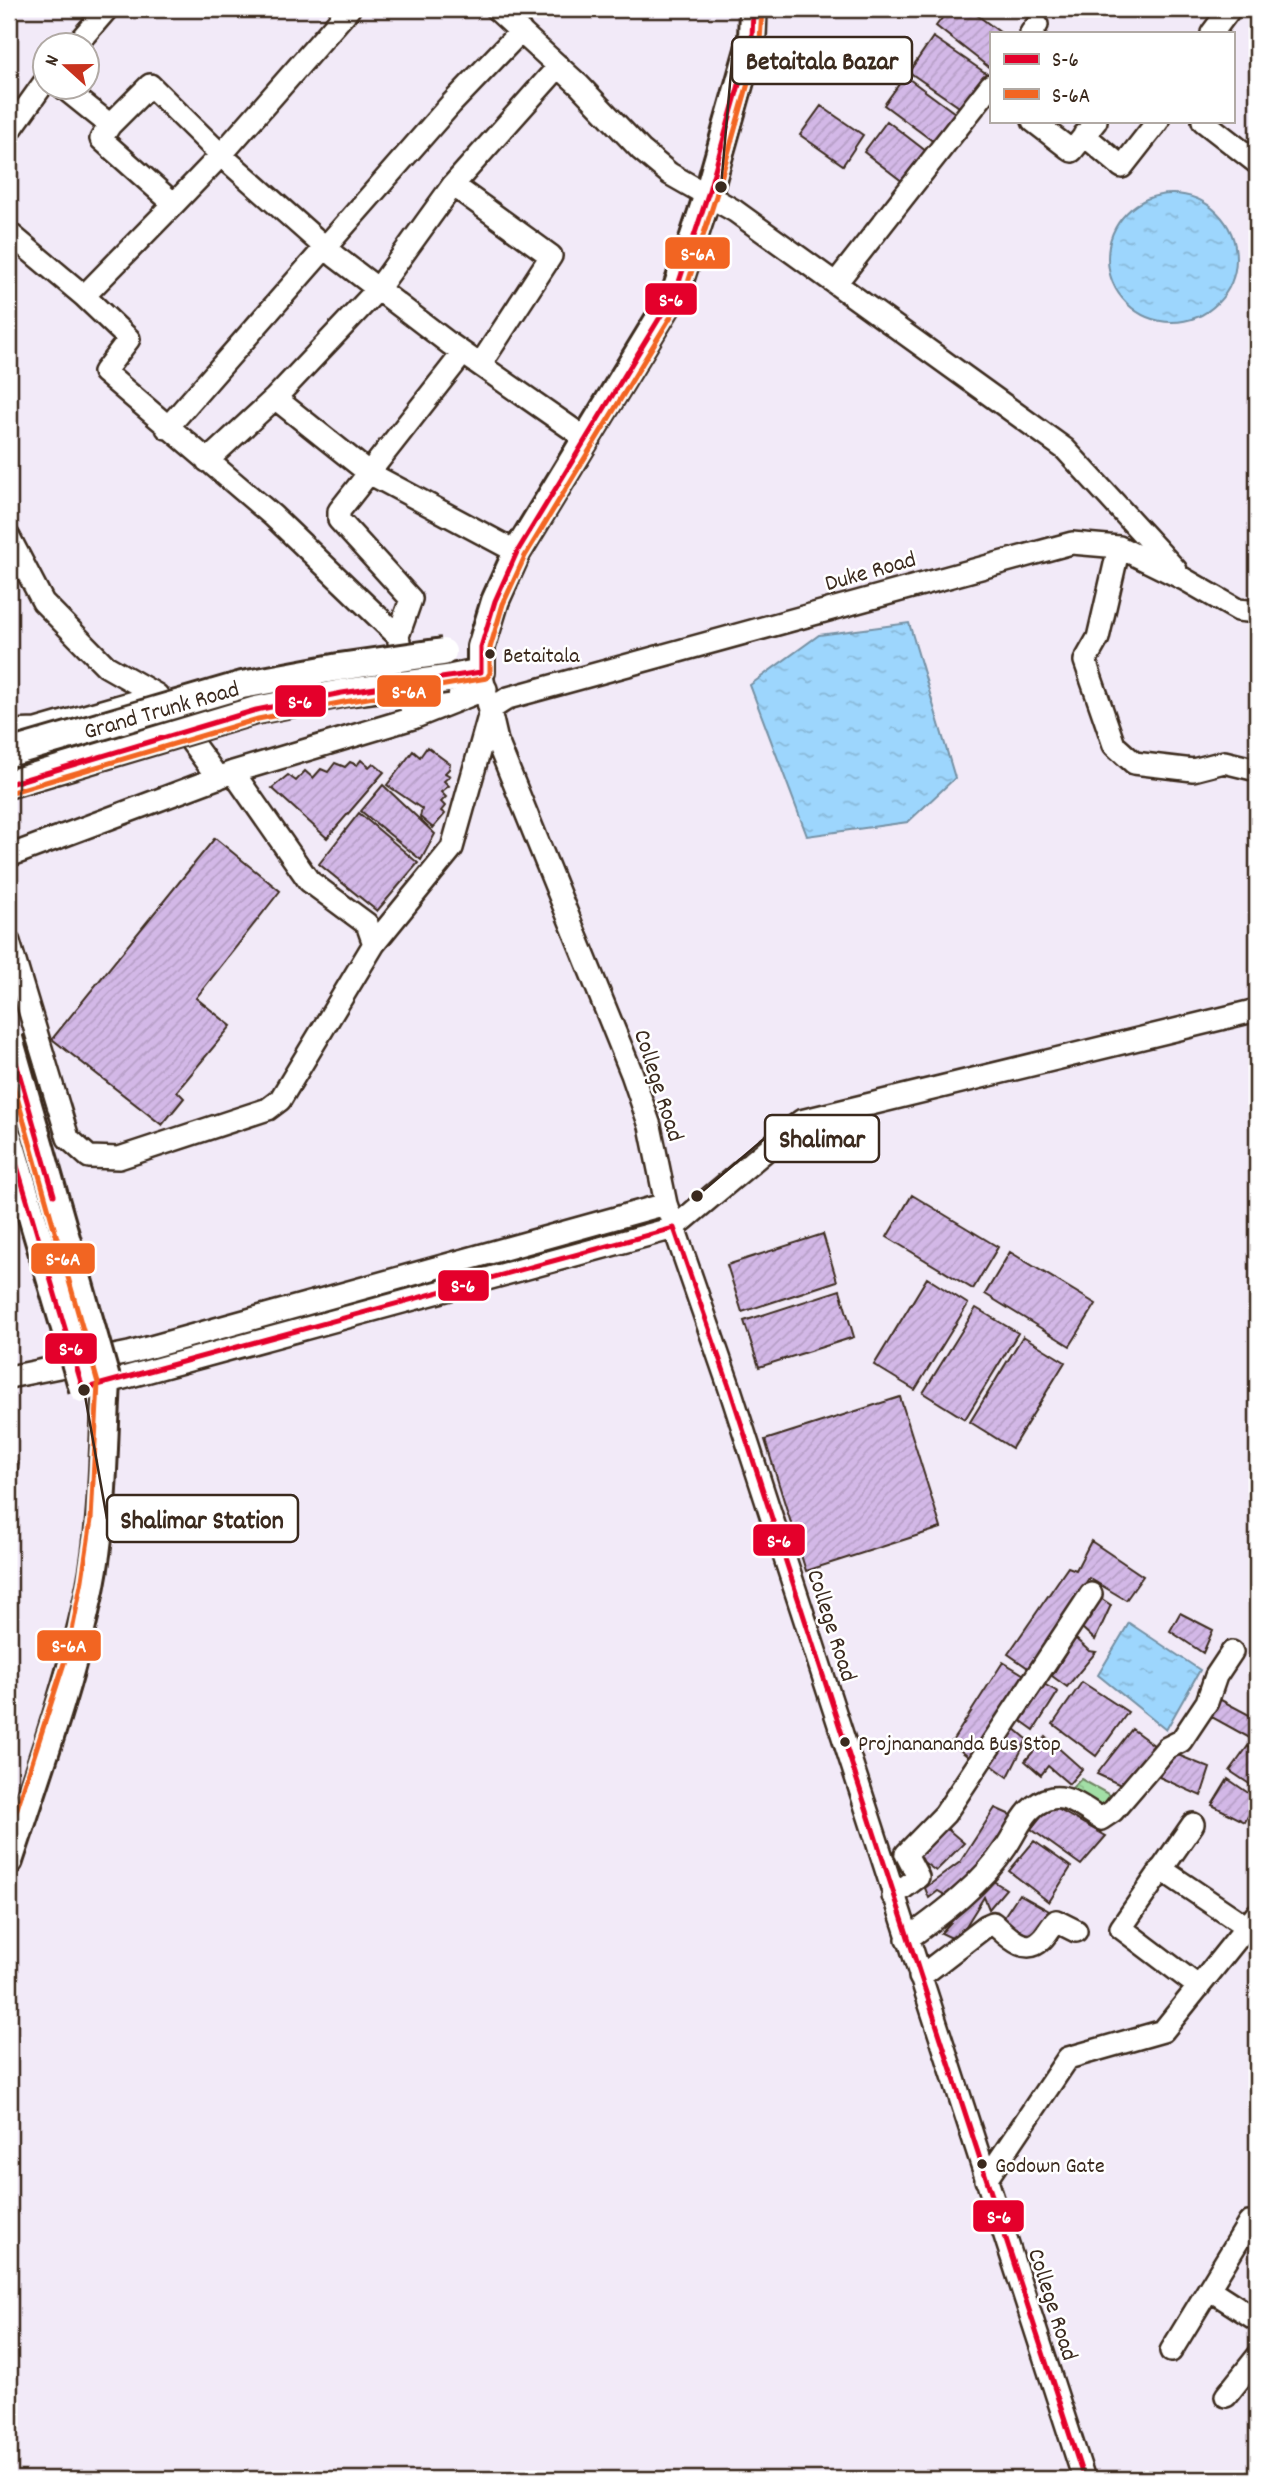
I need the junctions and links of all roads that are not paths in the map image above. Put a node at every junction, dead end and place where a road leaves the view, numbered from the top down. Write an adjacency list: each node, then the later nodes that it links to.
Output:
1 (107, 9): 7 (street)
2 (349, 9): 19 (street)
3 (496, 9): 6 (street)
4 (753, 9): 22 (main road)
5 (1230, 9): 8 (street)
6 (521, 31): 9 (street); 25 (street)
7 (87, 32)
8 (1213, 32)
9 (559, 66): 21 (street); 22 (street)
10 (990, 87): 26 (street)
11 (32, 100): 18 (street)
12 (81, 102): 16 (street)
13 (1034, 122): 17 (street)
14 (1157, 122): 17 (street)
15 (1204, 122): 20 (street)
16 (110, 125): 19 (street); 23 (street)
17 (1090, 128)
18 (9, 132)
19 (221, 155): 23 (street); 25 (street)
20 (1257, 163)
21 (453, 185): 27 (street); 29 (street)
22 (708, 194): 26 (street); 32 (main road)
23 (174, 204): 28 (street)
24 (9, 233): 28 (street)
25 (326, 248): 27 (street); 31 (street)
26 (836, 283): 38 (street)
27 (378, 289): 29 (street); 30 (street)
28 (84, 296): 31 (street)
29 (471, 359): 32 (street); 34 (street)
30 (275, 398): 33 (street); 34 (street)
31 (167, 428): 33 (street)
32 (586, 438): 37 (main road)
33 (207, 461): 40 (street)
34 (369, 473): 37 (street); 40 (street)
35 (9, 537): 42 (street)
36 (1119, 547): 38 (street, Duke Road); 41 (street, Duke Road); 46 (street)
37 (517, 552): 41 (main road)
38 (1184, 579): 39 (street, Duke Road)
39 (1257, 611)
40 (398, 636): 43 (street)
41 (485, 679): 43 (street, Duke Road); 45 (main road, Grand Trunk Road, bridge); 48 (main road, Grand Trunk Road, bridge); 51 (street); 55 (street, College Road)
42 (157, 695): 44 (street); 47 (street)
43 (413, 718): 47 (street, Duke Road)
44 (9, 731)
45 (9, 752)
46 (1257, 770)
47 (226, 775): 49 (street, Duke Road); 51 (street)
48 (9, 784)
49 (9, 856)
50 (9, 942): 51 (street)
51 (374, 944)
52 (1257, 1010): 56 (street)
53 (9, 1038): 58 (main road, bridge)
54 (9, 1139): 58 (main road, bridge)
55 (666, 1204): 56 (street, College Road); 57 (street)
56 (674, 1228): 58 (street); 64 (street, College Road)
57 (9, 1377)
58 (95, 1386): 62 (main road)
59 (1091, 1594): 64 (street)
60 (1232, 1652): 67 (street)
61 (1193, 1824): 63 (street)
62 (9, 1861)
63 (1161, 1869): 65 (street); 69 (street)
64 (893, 1896): 67 (street, College Road)
65 (1251, 1930): 69 (street)
66 (1076, 1931): 68 (street)
67 (907, 1939): 68 (street, College Road)
68 (920, 1977): 70 (street, College Road)
69 (1199, 1987): 70 (street)
70 (986, 2180): 77 (street, College Road)
71 (1257, 2228): 72 (street)
72 (1209, 2290): 73 (street); 74 (street)
73 (1257, 2320)
74 (1171, 2351)
75 (1257, 2357): 76 (street)
76 (1226, 2396)
77 (1084, 2479)

